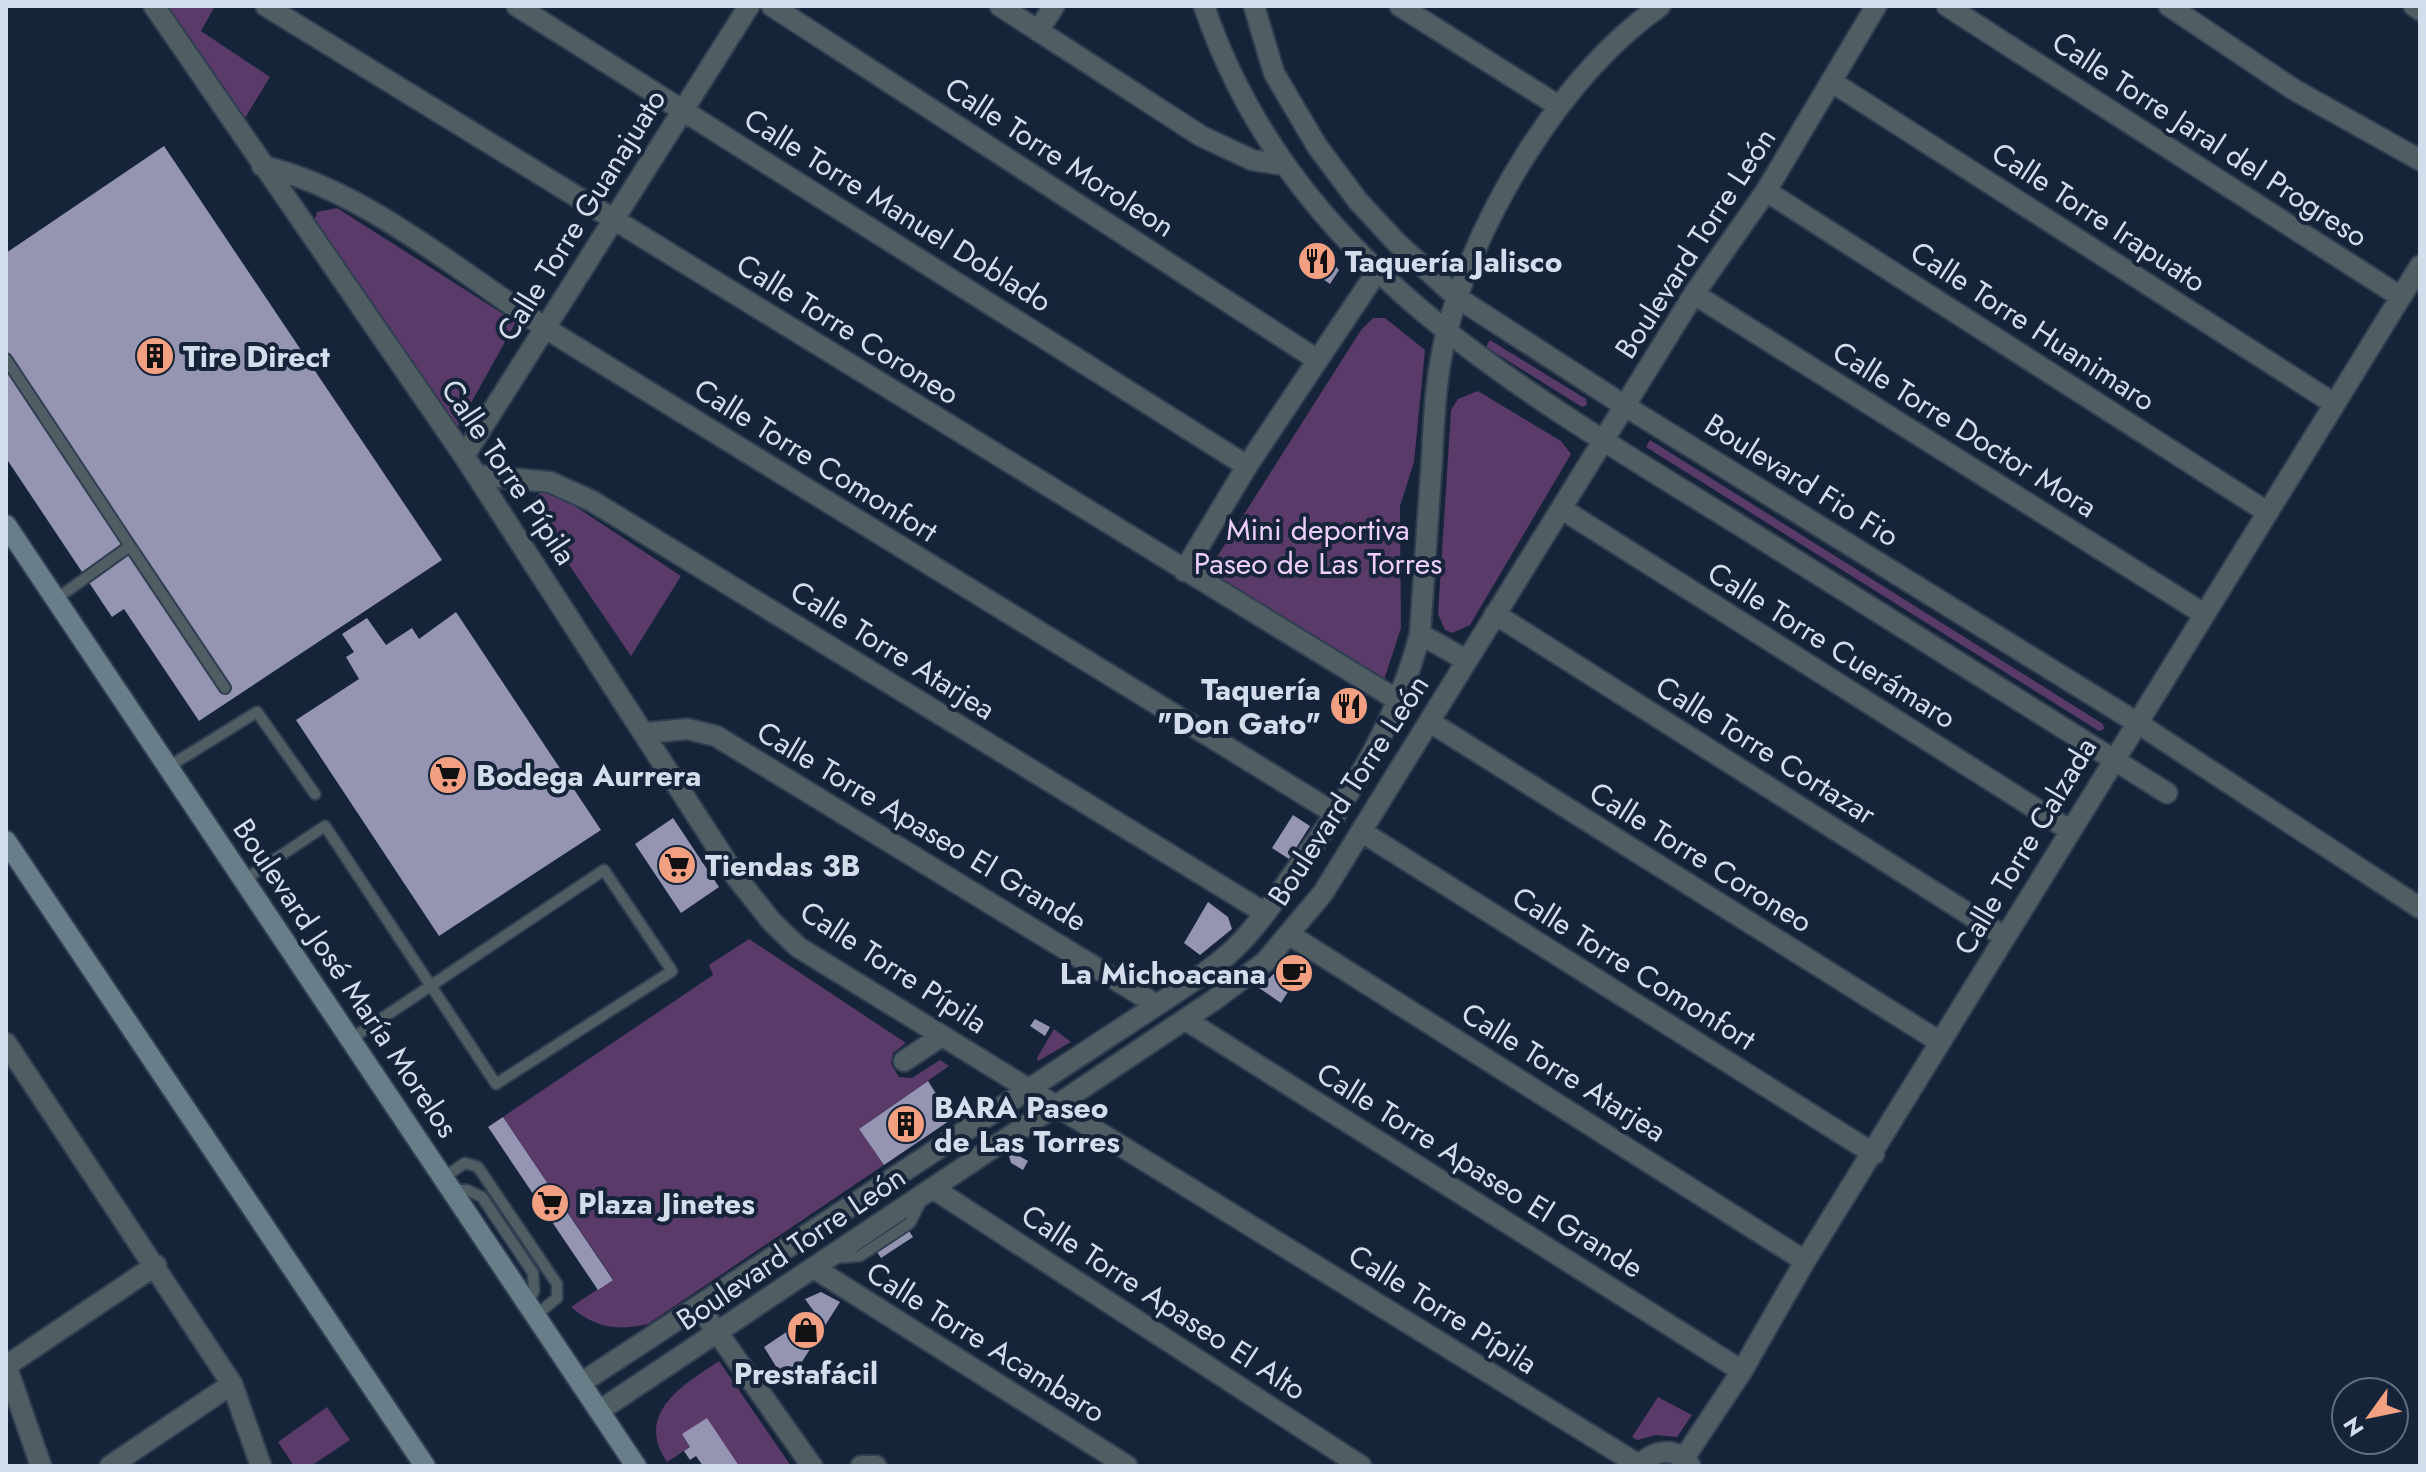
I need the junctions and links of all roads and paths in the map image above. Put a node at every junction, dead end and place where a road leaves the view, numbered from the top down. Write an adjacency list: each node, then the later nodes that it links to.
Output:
1 (154, 6): 23 (street, Calle Torre Pípila)
2 (266, 6): 25 (street, Calle Torre Coroneo)
3 (517, 6): 20 (street, Calle Torre Manuel Doblado)
4 (749, 6): 20 (street, Calle Torre Guanajuato)
5 (772, 6): 34 (street, Calle Torre Moroleon)
6 (1000, 6): 17 (street)
7 (1054, 6): 17 (street)
8 (1204, 6): 22 (street)
9 (1254, 6): 30 (street, Boulevard Fio Fio)
10 (1400, 6): 19 (street)
11 (1876, 6): 18 (street, Boulevard Torre León)
12 (1947, 6): 29 (street, Calle Torre Jaral del Progreso)
13 (2169, 6): 21 (street)
14 (2414, 6): 16 (street)
15 (1650, 8): 19 (street, Boulevard Torre León)
16 (2420, 10)
17 (1038, 31): 22 (street)
18 (1832, 82): 24 (street, Boulevard Torre León); 35 (street, Calle Torre Irapuato)
19 (1557, 105): 30 (street, Boulevard Torre León)
20 (682, 109): 25 (street, Calle Torre Guanajuato); 39 (street, Calle Torre Manuel Doblado)
21 (2420, 160)
22 (1284, 165): 27 (street)
23 (262, 166): 31 (street, Calle Torre Comonfort); 38 (street, Calle Torre Pípila)
24 (1766, 191): 28 (street, Boulevard Torre León); 42 (street, Calle Torre Huanimaro)
25 (613, 220): 31 (street, Calle Torre Guanajuato); 45 (street, Calle Torre Coroneo)
26 (2420, 266): 29 (street, Calle Torre Calzada)
27 (1376, 273): 32 (street); 34 (street)
28 (1694, 294): 36 (street, Boulevard Torre León); 48 (street, Calle Torre Doctor Mora)
29 (2401, 297): 35 (street, Calle Torre Calzada)
30 (1458, 298): 32 (street, Boulevard Torre León); 36 (street, Boulevard Fio Fio)
31 (546, 329): 38 (street, Calle Torre Guanajuato); 60 (street, Calle Torre Comonfort)
32 (1446, 333): 37 (street); 49 (street, Boulevard Torre León)
33 (6, 359): 44 (lane)
34 (1316, 359): 39 (street)
35 (2333, 403): 42 (street, Calle Torre Calzada)
36 (1625, 406): 37 (street, Boulevard Torre León); 54 (street, Boulevard Fio Fio)
37 (1603, 440): 41 (street, Boulevard Torre León); 56 (street)
38 (464, 456): 40 (street, Calle Torre Pípila)
39 (1247, 466): 45 (street)
40 (476, 475): 55 (street, Calle Torre Pípila); 66 (street, Calle Torre Atarjea)
41 (1562, 509): 47 (street, Boulevard Torre León); 61 (street, Calle Torre Cuerámaro)
42 (2267, 512): 48 (street, Calle Torre Calzada)
43 (6, 525): 46 (main road, Boulevard José María Morelos)
44 (130, 546): 46 (lane); 51 (lane)
45 (1184, 571): 52 (street, Calle Torre Coroneo)
46 (56, 599): 57 (main road, Boulevard José María Morelos)
47 (1495, 614): 50 (street, Boulevard Torre León); 68 (street, Calle Torre Cortazar)
48 (2204, 614): 54 (street, Calle Torre Calzada)
49 (1420, 634): 50 (street); 52 (street, Boulevard Torre León)
50 (1466, 660): 53 (street, Boulevard Torre León)
51 (225, 688)
52 (1399, 701): 60 (street, Boulevard Torre León)
53 (1430, 722): 62 (street, Boulevard Torre León); 74 (street, Calle Torre Coroneo)
54 (2136, 722): 56 (street, Calle Torre Calzada); 65 (street, Boulevard Fio Fio)
55 (647, 733): 70 (street, Calle Torre Apaseo El Grande); 72 (street, Calle Torre Pípila)
56 (2113, 760): 58 (street); 61 (street, Calle Torre Calzada)
57 (168, 767): 59 (lane); 64 (main road, Boulevard José María Morelos)
58 (2167, 793)
59 (315, 794)
60 (1336, 814): 66 (street, Boulevard Torre León)
61 (2071, 831): 68 (street, Calle Torre Calzada)
62 (1362, 832): 67 (street, Boulevard Torre León); 79 (street, Calle Torre Comonfort)
63 (6, 841): 97 (main road)
64 (244, 880): 69 (lane); 73 (main road, Boulevard José María Morelos)
65 (2420, 908)
66 (1265, 913): 70 (street, Boulevard Torre León)
67 (1290, 935): 71 (street, Boulevard Torre León); 82 (street, Calle Torre Atarjea)
68 (2005, 937): 74 (street, Calle Torre Calzada)
69 (431, 985): 69 (lane); 73 (lane)
70 (1157, 1005): 77 (street, Boulevard Torre León)
71 (1186, 1020): 78 (street, Boulevard Torre León); 89 (street, Calle Torre Apaseo El Grande)
72 (942, 1036): 76 (street); 77 (street, Calle Torre Pípila)
73 (351, 1039): 80 (main road, Boulevard José María Morelos)
74 (1940, 1042): 79 (street, Calle Torre Calzada)
75 (6, 1043): 84 (street)
76 (904, 1061)
77 (1031, 1090): 78 (street, Calle Torre Pípila); 85 (street, Boulevard Torre León)
78 (1056, 1106): 81 (street, Boulevard Torre León); 104 (street, Calle Torre Pípila)
79 (1874, 1154): 82 (street, Calle Torre Calzada)
80 (448, 1183): 86 (main road, Boulevard José María Morelos); 86 (lane)
81 (928, 1193): 83 (street, Boulevard Torre León); 103 (street, Calle Torre Apaseo El Alto)
82 (1805, 1261): 89 (street, Calle Torre Calzada)
83 (821, 1263): 87 (street, Boulevard Torre León); 102 (street, Calle Torre Acambaro)
84 (156, 1265): 88 (street); 91 (street)
85 (700, 1308): 87 (street); 90 (street, Boulevard Torre León)
86 (532, 1310): 90 (main road, Boulevard José María Morelos)
87 (718, 1333): 92 (street, Boulevard Torre León); 99 (street)
88 (6, 1365): 94 (street)
89 (1742, 1371): 93 (street, Calle Torre Calzada)
90 (581, 1383): 92 (main road, Boulevard José María Morelos)
91 (232, 1384): 95 (street); 96 (street)
92 (599, 1411): 98 (main road, Boulevard José María Morelos)
93 (1687, 1462): 104 (street)
94 (41, 1466)
95 (110, 1466)
96 (261, 1466)
97 (425, 1466)
98 (636, 1466)
99 (812, 1466)
100 (861, 1466): 101 (street)
101 (876, 1466)
102 (1127, 1466)
103 (1361, 1466)
104 (1639, 1466)

